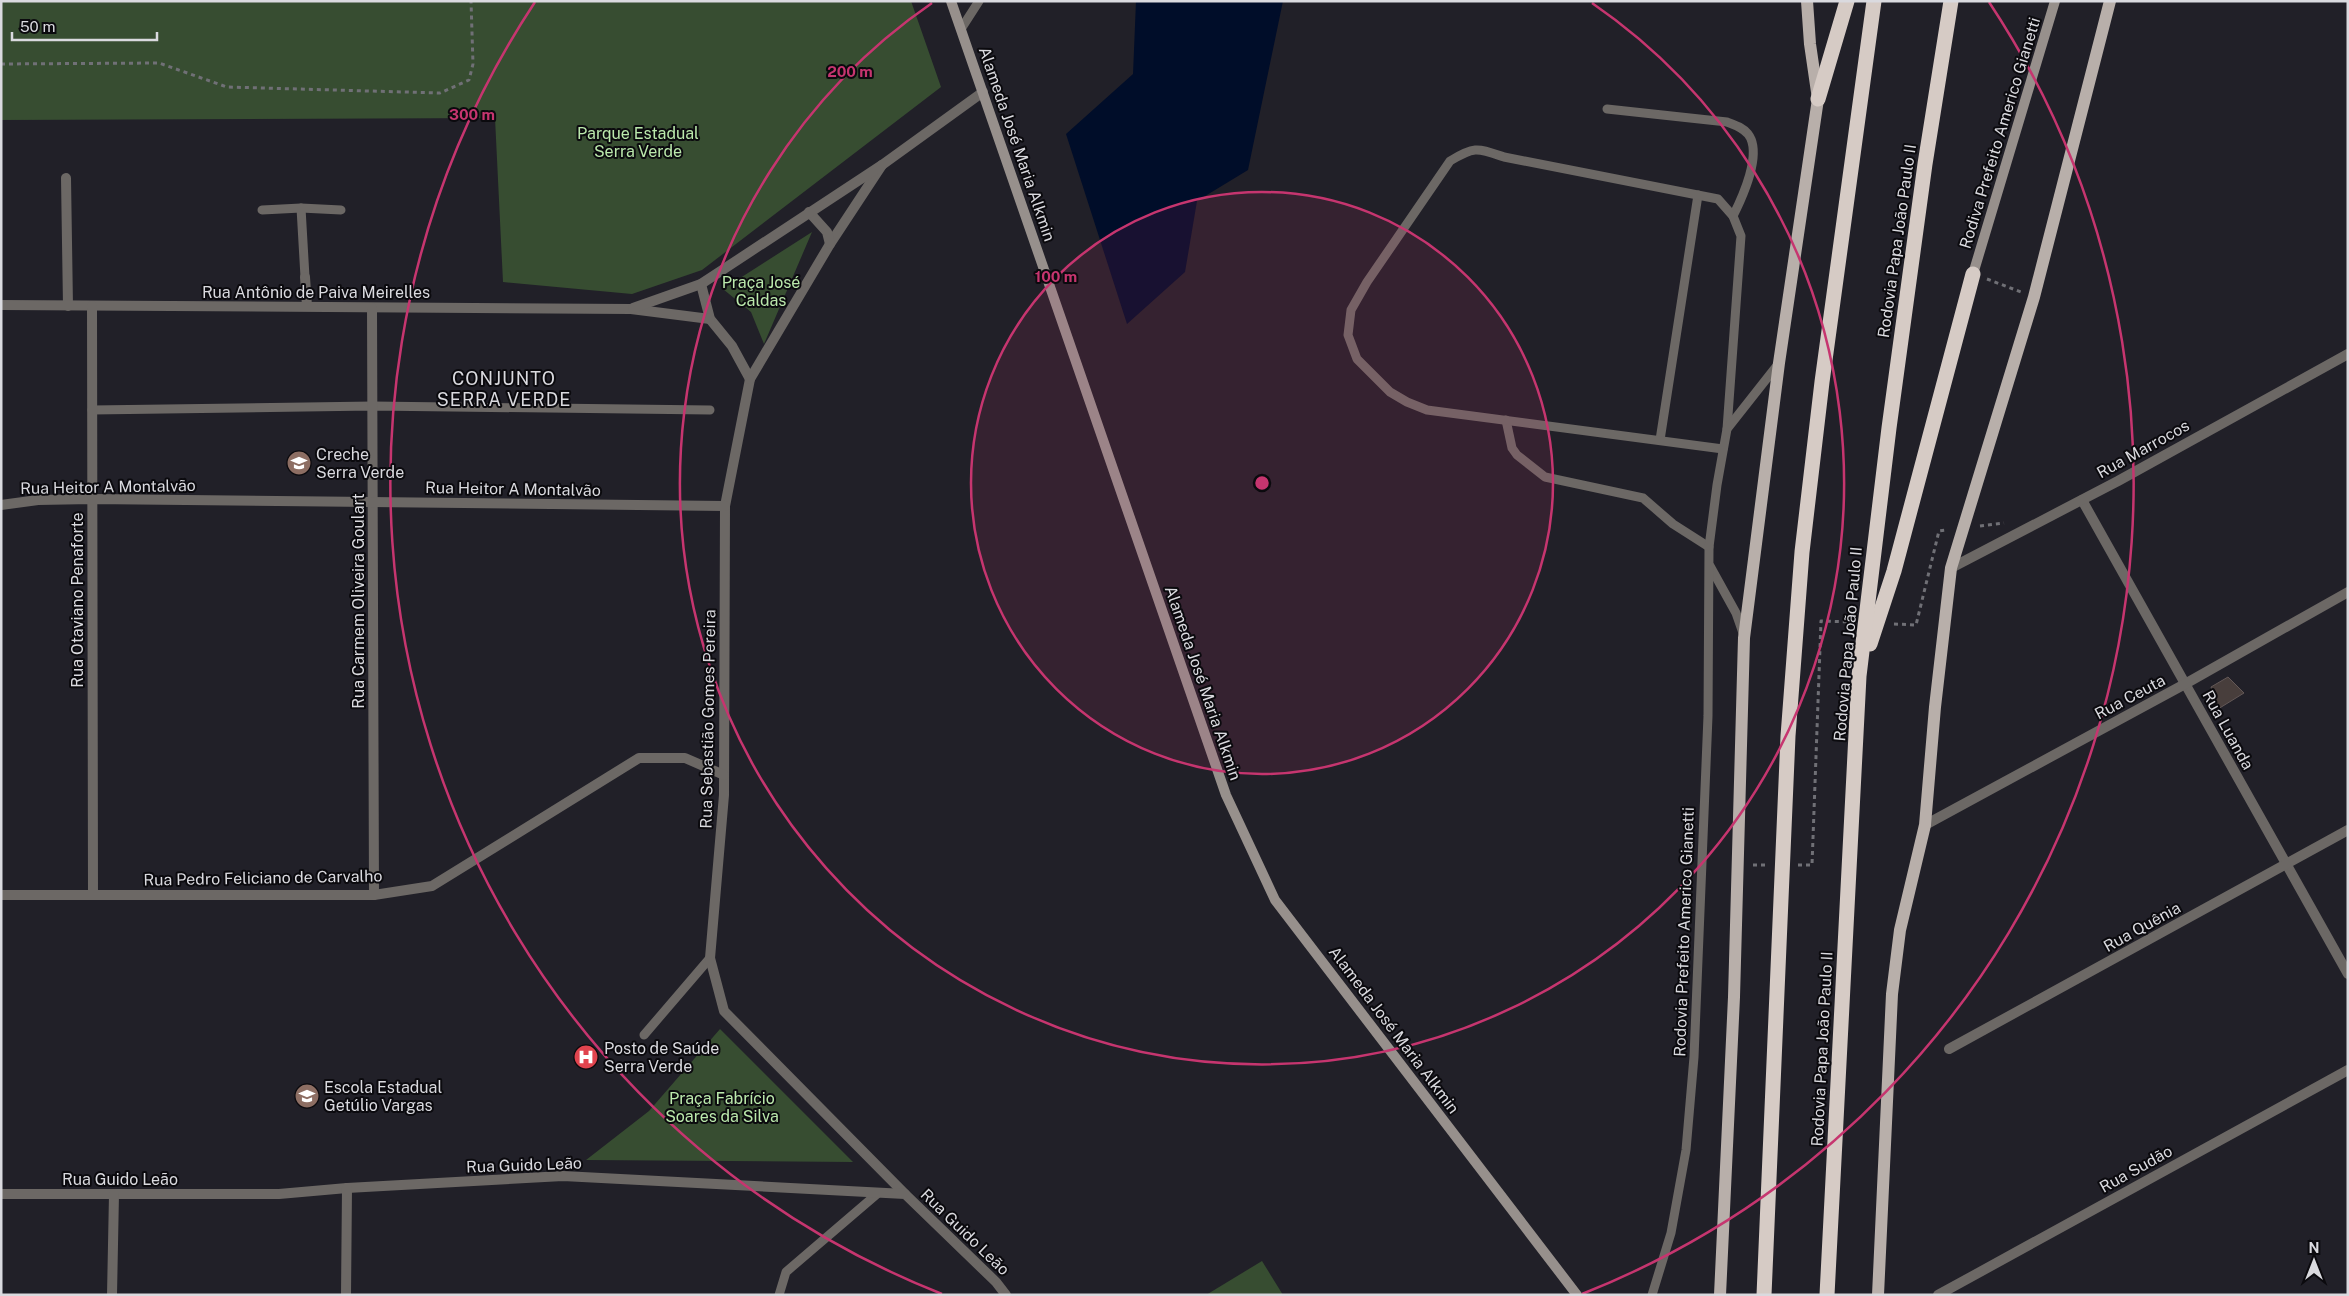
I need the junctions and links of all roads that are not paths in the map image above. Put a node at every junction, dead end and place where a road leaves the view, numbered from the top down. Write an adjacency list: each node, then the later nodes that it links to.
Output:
1 (951, 1): 9 (street, Alameda José Maria Alkmin)
2 (979, 1): 9 (lane)
3 (1807, 1): 11 (main road)
4 (1847, 1): 11 (highway)
5 (1874, 1): 78 (highway)
6 (1952, 1): 52 (highway, Rodovia Papa João Paulo II)
7 (2055, 1): 22 (street, Rodiva Prefeito Americo Gianetti)
8 (2110, 1): 49 (main road)
9 (961, 29): 10 (street, Alameda José Maria Alkmin)
10 (983, 92): 13 (street); 75 (street, Alameda José Maria Alkmin)
11 (1818, 99): 33 (main road)
12 (1607, 108): 20 (lane)
13 (882, 165): 19 (street); 21 (street)
14 (66, 178): 26 (street)
15 (1698, 195): 20 (lane); 38 (lane); 40 (lane)
16 (301, 208): 17 (lane); 18 (lane); 23 (lane)
17 (262, 210)
18 (341, 210)
19 (809, 212): 21 (street); 24 (street)
20 (1733, 216): 39 (lane, Rodovia Prefeito Americo Gianetti)
21 (830, 244): 34 (street)
22 (1973, 274): 52 (highway)
23 (306, 277): 28 (street)
24 (701, 284): 30 (street, Rua Antônio de Paiva Meirelles); 31 (street)
25 (1, 305): 26 (street, Rua Antônio de Paiva Meirelles)
26 (68, 306): 27 (street, Rua Antônio de Paiva Meirelles)
27 (92, 306): 28 (street, Rua Antônio de Paiva Meirelles); 36 (street, Rua Otaviano Penaforte)
28 (307, 306): 29 (street, Rua Antônio de Paiva Meirelles)
29 (372, 308): 30 (street, Rua Antônio de Paiva Meirelles); 35 (street, Rua Carmem Oliveira Goulart)
30 (630, 309): 31 (street, Rua Antônio de Paiva Meirelles)
31 (710, 319): 34 (street)
32 (2348, 354): 43 (street, Rua Marrocos)
33 (1779, 362): 39 (lane); 51 (main road)
34 (750, 379): 46 (street, Rua Sebastião Gomes Pereira)
35 (373, 406): 36 (lane); 37 (lane); 44 (street, Rua Carmem Oliveira Goulart)
36 (92, 410): 42 (street, Rua Otaviano Penaforte)
37 (710, 410)
38 (1506, 420): 40 (lane); 47 (lane)
39 (1727, 428): 41 (lane, Rodovia Prefeito Americo Gianetti)
40 (1660, 440): 41 (lane)
41 (1723, 449): 47 (lane, Rodovia Prefeito Americo Gianetti)
42 (92, 499): 44 (street, Rua Heitor A Montalvão); 45 (street, Rua Heitor A Montalvão); 59 (street, Rua Otaviano Penaforte)
43 (2082, 500): 49 (street, Rua Marrocos); 53 (street, Rua Luanda)
44 (373, 502): 46 (street, Rua Heitor A Montalvão); 60 (street, Rua Carmem Oliveira Goulart)
45 (1, 505)
46 (725, 506): 54 (street, Rua Sebastião Gomes Pereira)
47 (1709, 547): 48 (lane, Rodovia Prefeito Americo Gianetti)
48 (1710, 566): 51 (lane); 76 (lane, Rodovia Prefeito Americo Gianetti)
49 (1951, 568): 55 (main road)
50 (2348, 592): 53 (street, Rua Ceuta)
51 (1744, 638): 77 (main road)
52 (1859, 676): 79 (highway, Rodovia Papa João Paulo II)
53 (2185, 684): 55 (street, Rua Ceuta); 57 (street, Rua Luanda)
54 (724, 775): 60 (street, Rua Pedro Feliciano de Carvalho); 61 (street, Rua Sebastião Gomes Pereira)
55 (1925, 825): 80 (main road)
56 (2348, 830): 57 (street, Rua Quênia)
57 (2286, 865): 62 (street, Rua Luanda); 64 (street, Rua Quênia)
58 (1, 895): 59 (street, Rua Pedro Feliciano de Carvalho)
59 (93, 895): 60 (street, Rua Pedro Feliciano de Carvalho)
60 (374, 895)
61 (710, 958): 63 (lane); 70 (street, Rua Sebastião Gomes Pereira)
62 (2348, 974)
63 (644, 1035)
64 (1949, 1049)
65 (2348, 1070): 81 (street, Rua Sudão)
66 (347, 1188): 68 (street, Rua Guido Leão); 69 (street, Rua Guido Leão); 72 (street)
67 (1, 1194): 68 (street, Rua Guido Leão)
68 (114, 1194): 71 (street)
69 (877, 1194): 70 (street, Rua Guido Leão); 73 (lane)
70 (905, 1194): 74 (street, Rua Guido Leão)
71 (112, 1295)
72 (346, 1295)
73 (779, 1295)
74 (1006, 1295)
75 (1577, 1295)
76 (1652, 1295)
77 (1720, 1295)
78 (1764, 1295)
79 (1827, 1295)
80 (1878, 1295)
81 (1938, 1295)

